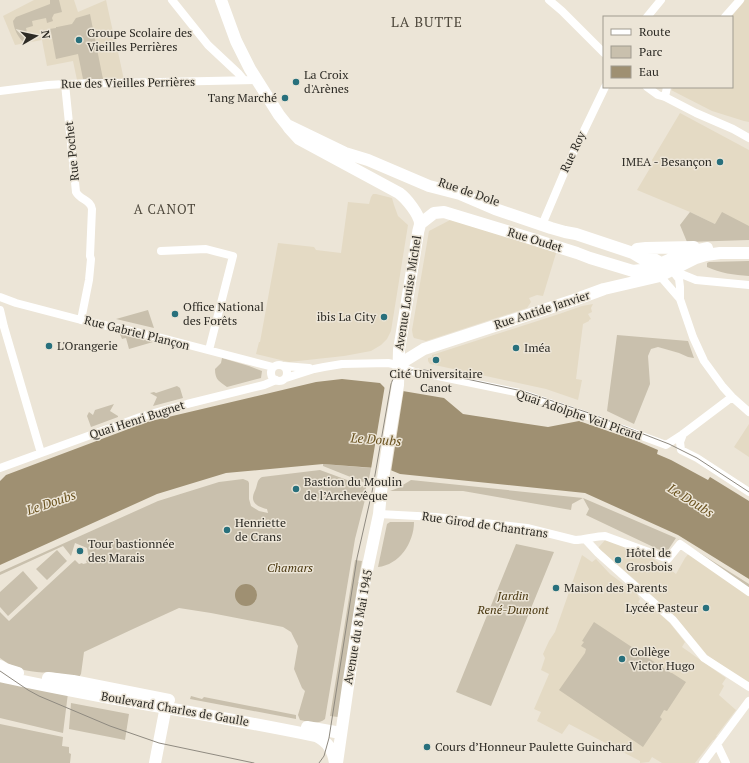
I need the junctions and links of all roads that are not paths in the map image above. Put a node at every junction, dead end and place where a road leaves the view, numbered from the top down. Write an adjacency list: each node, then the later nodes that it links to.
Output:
1 (172, 0): 9 (street)
2 (221, 0): 10 (main road, Rue de Dole)
3 (549, 0): 8 (street)
4 (661, 0): 6 (street)
5 (740, 0): 7 (street)
6 (648, 16)
7 (726, 16)
8 (603, 52)
9 (244, 80): 10 (street, Rue des Vieilles Perrières); 11 (street, Rue des Vieilles Perrières)
10 (256, 80): 17 (main road, Rue de Dole)
11 (65, 84): 15 (street, Rue des Vieilles Perrières); 34 (street, Rue Pochet)
12 (604, 88): 22 (street, Rue Roy)
13 (648, 88): 16 (street)
14 (667, 88): 16 (street)
15 (0, 92)
16 (665, 97): 19 (street)
17 (272, 104): 18 (main road, Rue de Dole); 22 (main road, Rue de Dole)
18 (287, 124): 22 (main road, Rue de Dole); 23 (main road, Avenue Louise Michel)
19 (732, 128): 20 (street); 21 (street)
20 (749, 131)
21 (749, 138)
22 (543, 221): 26 (main road, Rue de Dole); 29 (main road, Rue de Dole)
23 (420, 224): 29 (main road, Rue Oudet); 35 (main road, Avenue Louise Michel)
24 (749, 246): 25 (main road)
25 (714, 247): 26 (main road); 29 (main road)
26 (637, 249): 29 (main road, Rue de Dole)
27 (161, 251): 37 (street)
28 (749, 252): 29 (main road)
29 (661, 270): 30 (street); 32 (street); 32 (street); 36 (main road, Rue Antide Janvier)
30 (749, 285)
31 (0, 298): 34 (street, Rue Gabriel Plançon)
32 (680, 299): 45 (street)
33 (0, 310): 48 (street)
34 (81, 320): 37 (street, Rue Gabriel Plançon)
35 (401, 335): 36 (main road); 38 (main road, Avenue Louise Michel)
36 (424, 349): 38 (main road, Rue Antide Janvier)
37 (209, 350): 40 (street, Rue Gabriel Plançon)
38 (398, 365): 41 (street); 44 (main road, Avenue Louise Michel); 47 (street, Quai Adolphe Veil Picard)
39 (284, 366): 40 (street); 41 (street); 42 (street)
40 (274, 367): 43 (street)
41 (314, 369): 42 (street)
42 (286, 378): 43 (street)
43 (276, 380): 48 (street, Quai Henri Bugnet)
44 (398, 385): 51 (main road, Avenue du 8 Mai 1945)
45 (732, 397): 46 (street); 47 (street)
46 (749, 412)
47 (683, 434): 50 (street)
48 (41, 453): 49 (street, Quai Henri Bugnet)
49 (0, 468)
50 (749, 492)
51 (379, 514): 52 (street, Rue Girod de Chantrans); 61 (main road, Avenue du 8 Mai 1945)
52 (586, 539): 53 (street, Rue Girod de Chantrans); 56 (street)
53 (749, 592)
54 (0, 666): 58 (main road, Boulevard Charles de Gaulle)
55 (0, 676): 58 (main road, Boulevard Charles de Gaulle)
56 (749, 687)
57 (749, 701): 59 (street)
58 (167, 704): 61 (main road, Boulevard Charles de Gaulle); 63 (main road, Boulevard Charles de Gaulle); 64 (main road)
59 (742, 711): 60 (street); 62 (street)
60 (749, 717)
61 (341, 733): 63 (main road, Avenue du 8 Mai 1945)
62 (718, 744): 65 (street); 66 (street)
63 (339, 762)
64 (155, 763)
65 (703, 763)
66 (726, 763)

